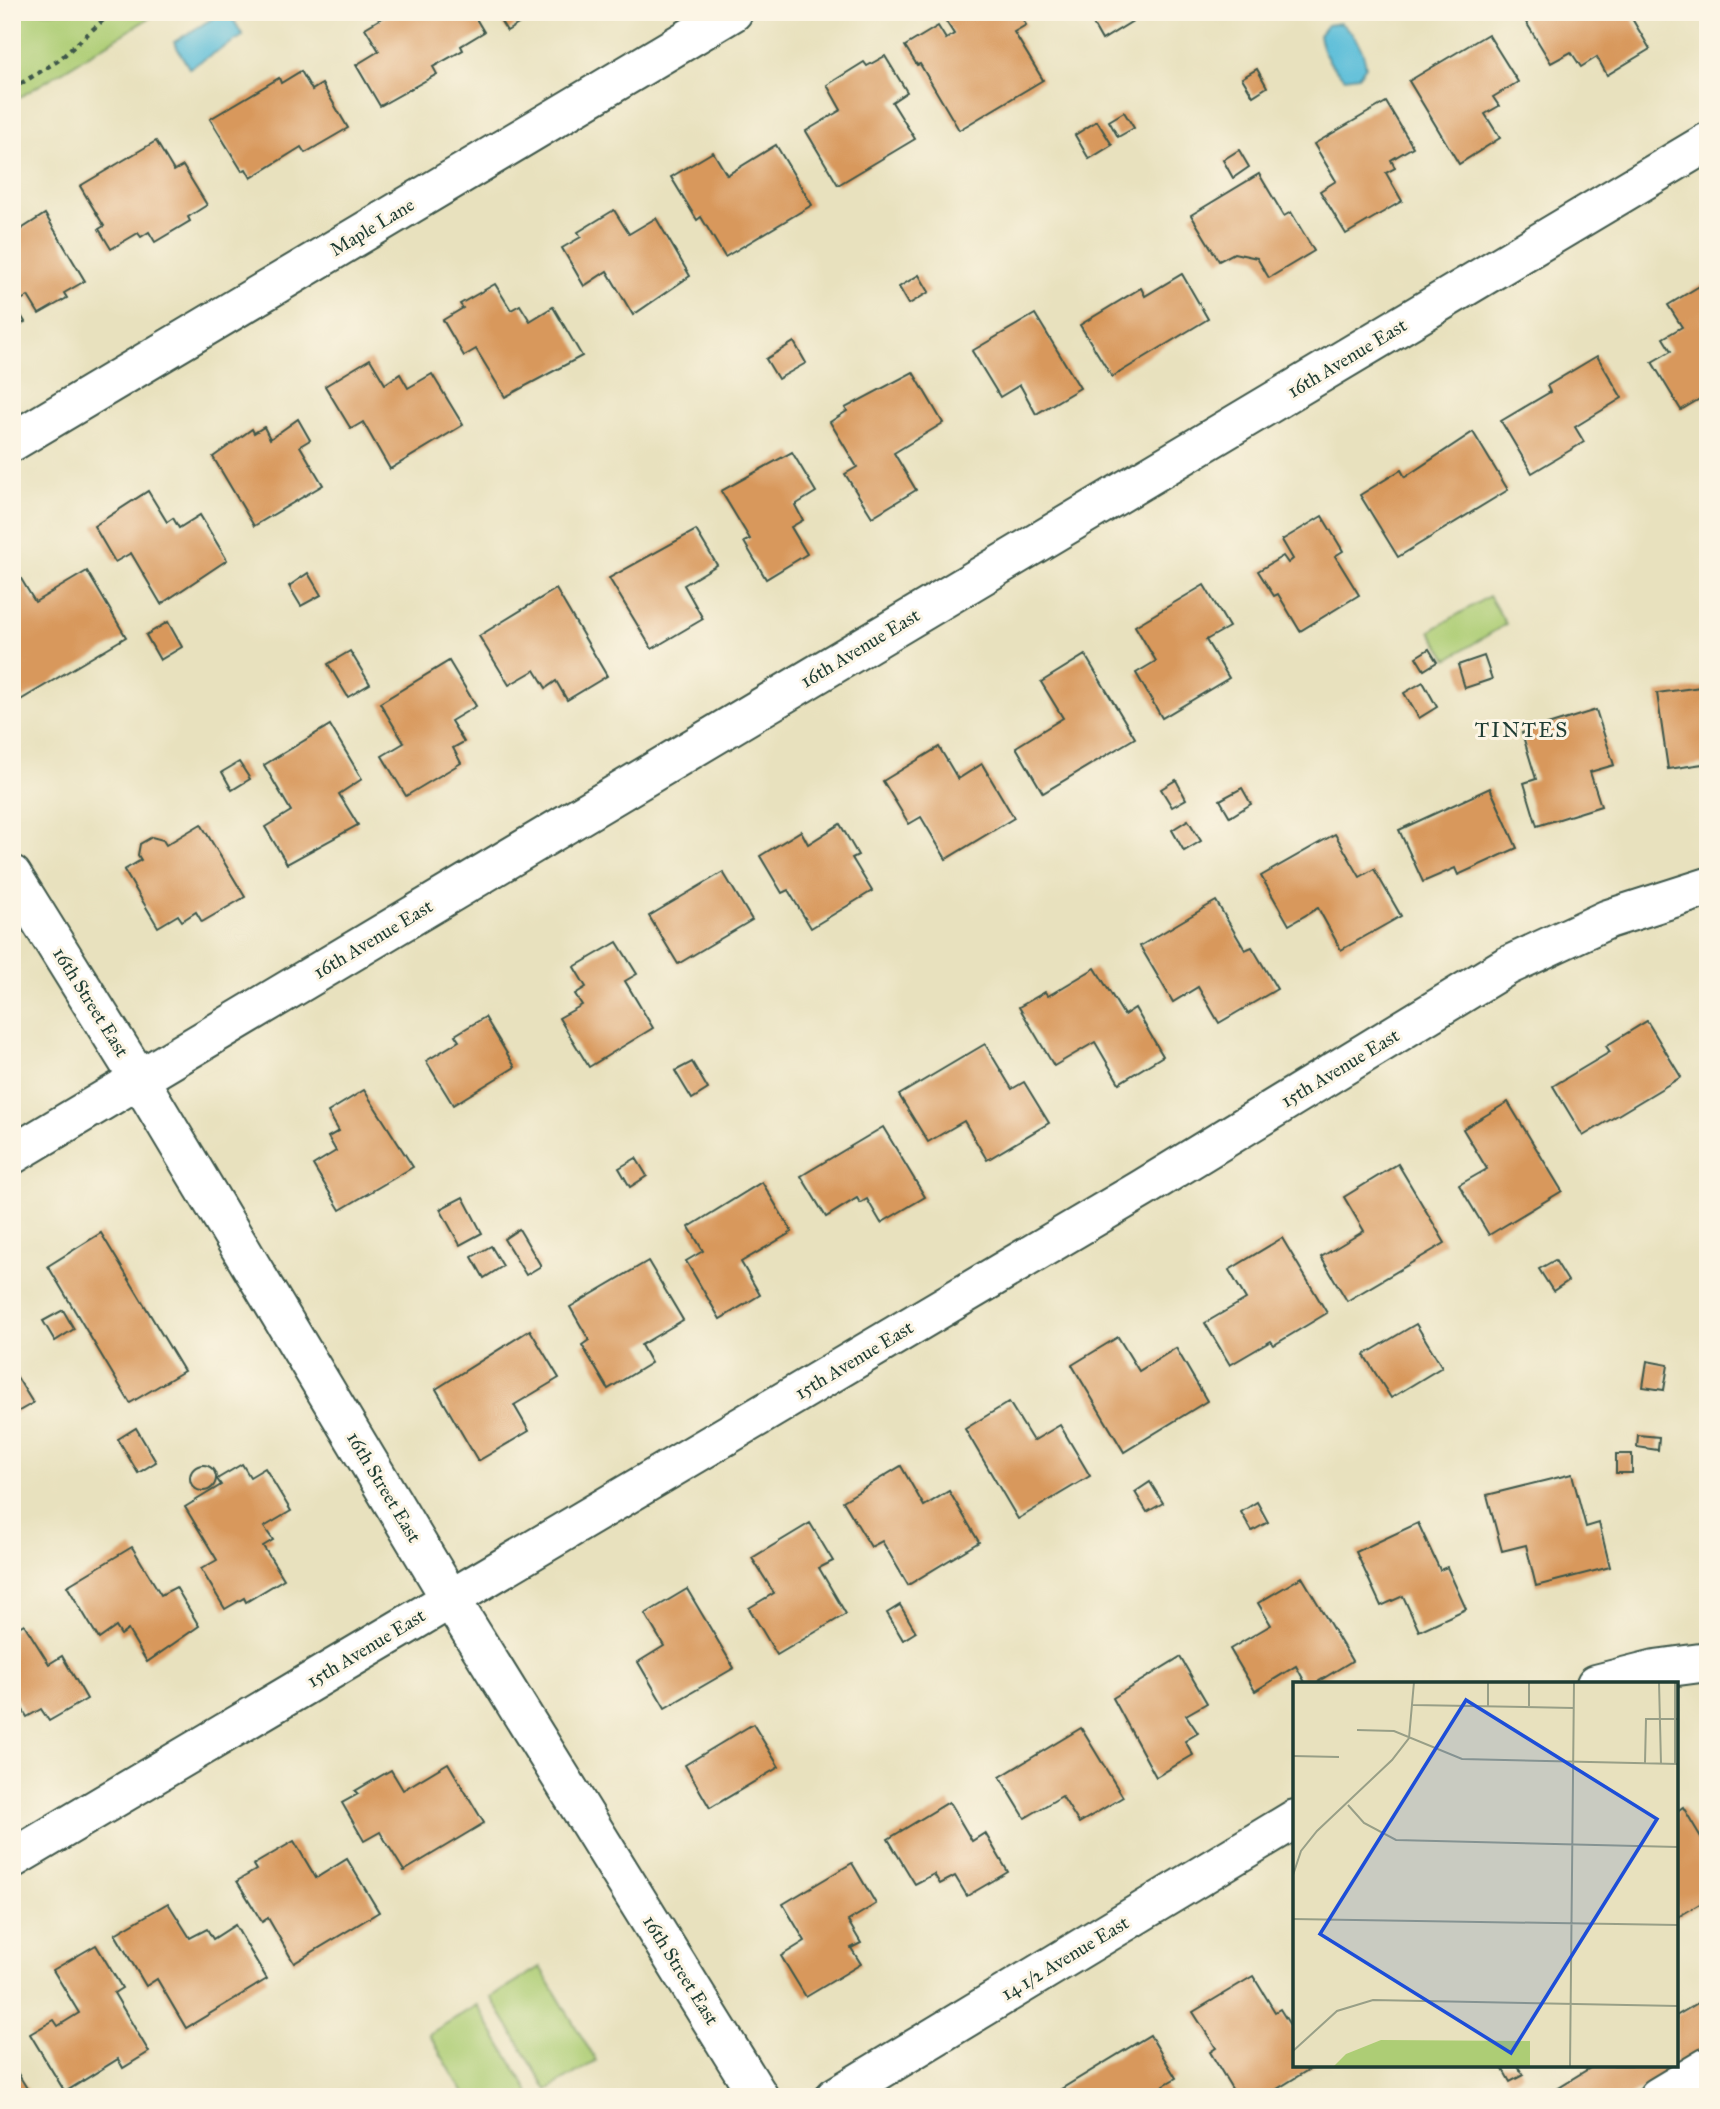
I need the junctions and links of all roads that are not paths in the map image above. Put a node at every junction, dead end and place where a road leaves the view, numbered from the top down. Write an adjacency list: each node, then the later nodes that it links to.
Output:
1 (733, 12): 3 (street, Maple Lane)
2 (1708, 142): 6 (street, 16th Avenue East)
3 (12, 442)
4 (12, 876): 6 (street, 16th Street East)
5 (1708, 887): 8 (street, 15th Avenue East)
6 (139, 1079): 7 (street, 16th Avenue East); 8 (street, 16th Street East)
7 (12, 1155)
8 (450, 1598): 12 (street, 15th Avenue East); 14 (street, 16th Street East)
9 (1708, 1662): 10 (street)
10 (1604, 1682)
11 (1293, 1820): 15 (street, 14 1/2 Avenue East)
12 (12, 1859)
13 (1708, 2067): 16 (street)
14 (759, 2097)
15 (835, 2097)
16 (1658, 2097)

